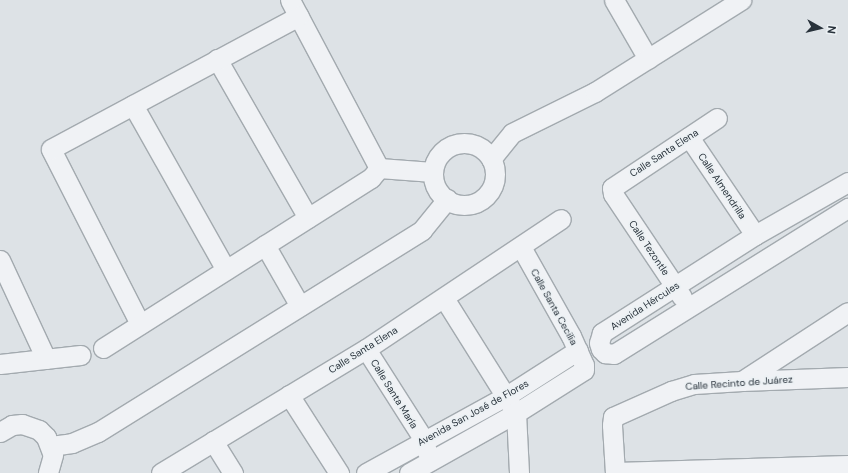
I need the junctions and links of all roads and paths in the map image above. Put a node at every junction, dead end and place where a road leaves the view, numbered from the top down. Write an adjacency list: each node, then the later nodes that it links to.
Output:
1 (614, 0): 5 (street)
2 (731, 3): 5 (street)
3 (294, 8): 4 (street); 10 (street)
4 (217, 59): 6 (street); 16 (street)
5 (648, 59): 9 (street)
6 (133, 105): 22 (street); 28 (street)
7 (717, 118): 8 (street, Calle Santa Elena)
8 (689, 137): 13 (street, Calle Santa Elena); 18 (street, Calle Almendrilla)
9 (491, 159): 11 (street); 14 (street)
10 (379, 168): 11 (street); 16 (street)
11 (433, 172): 14 (street)
12 (848, 182): 18 (street, Avenida Hércules)
13 (612, 188): 23 (street, Calle Tezontle)
14 (447, 200): 25 (street)
15 (848, 208): 26 (street, Avenida Hércules)
16 (308, 218): 19 (street)
17 (561, 219): 20 (street, Calle Santa Elena)
18 (755, 235): 23 (street, Avenida Hércules)
19 (265, 245): 22 (street); 25 (street)
20 (521, 247): 24 (street, Calle Santa Elena); 31 (street, Calle Santa Cecilia)
21 (0, 260): 33 (street)
22 (226, 270): 28 (street)
23 (675, 286): 26 (street, Calle Tezontle); 26 (street, Avenida Hércules)
24 (444, 298): 30 (street, Calle Santa Elena); 39 (street)
25 (300, 306): 44 (street)
26 (688, 307)
27 (848, 312): 37 (street)
28 (140, 324): 29 (street)
29 (103, 348)
30 (366, 349): 38 (street, Calle Santa Elena); 42 (street, Calle Santa María)
31 (578, 350): 35 (street, Calle Santa Cecilia); 39 (street, Avenida San José de Flores)
32 (80, 355): 33 (street)
33 (46, 359): 34 (street)
34 (0, 364)
35 (584, 368): 40 (street, Avenida San José de Flores)
36 (848, 377): 37 (street, Calle Recinto de Juárez)
37 (742, 380): 47 (street, Calle Recinto de Juárez)
38 (289, 395): 43 (street, Calle Santa Elena); 51 (street)
39 (508, 395): 40 (street); 42 (street, Avenida San José de Flores)
40 (516, 413): 46 (street, Avenida San José de Flores); 54 (street)
41 (2, 427): 44 (street)
42 (424, 440): 46 (street, Calle Santa María); 52 (street, Avenida San José de Flores)
43 (213, 441): 49 (street, Calle Santa Elena); 50 (street)
44 (51, 446): 48 (street)
45 (848, 465): 47 (street)
46 (430, 467): 53 (street, Avenida San José de Flores)
47 (615, 472)
48 (48, 473)
49 (161, 473)
50 (232, 473)
51 (339, 473)
52 (366, 473)
53 (409, 473)
54 (519, 473)

